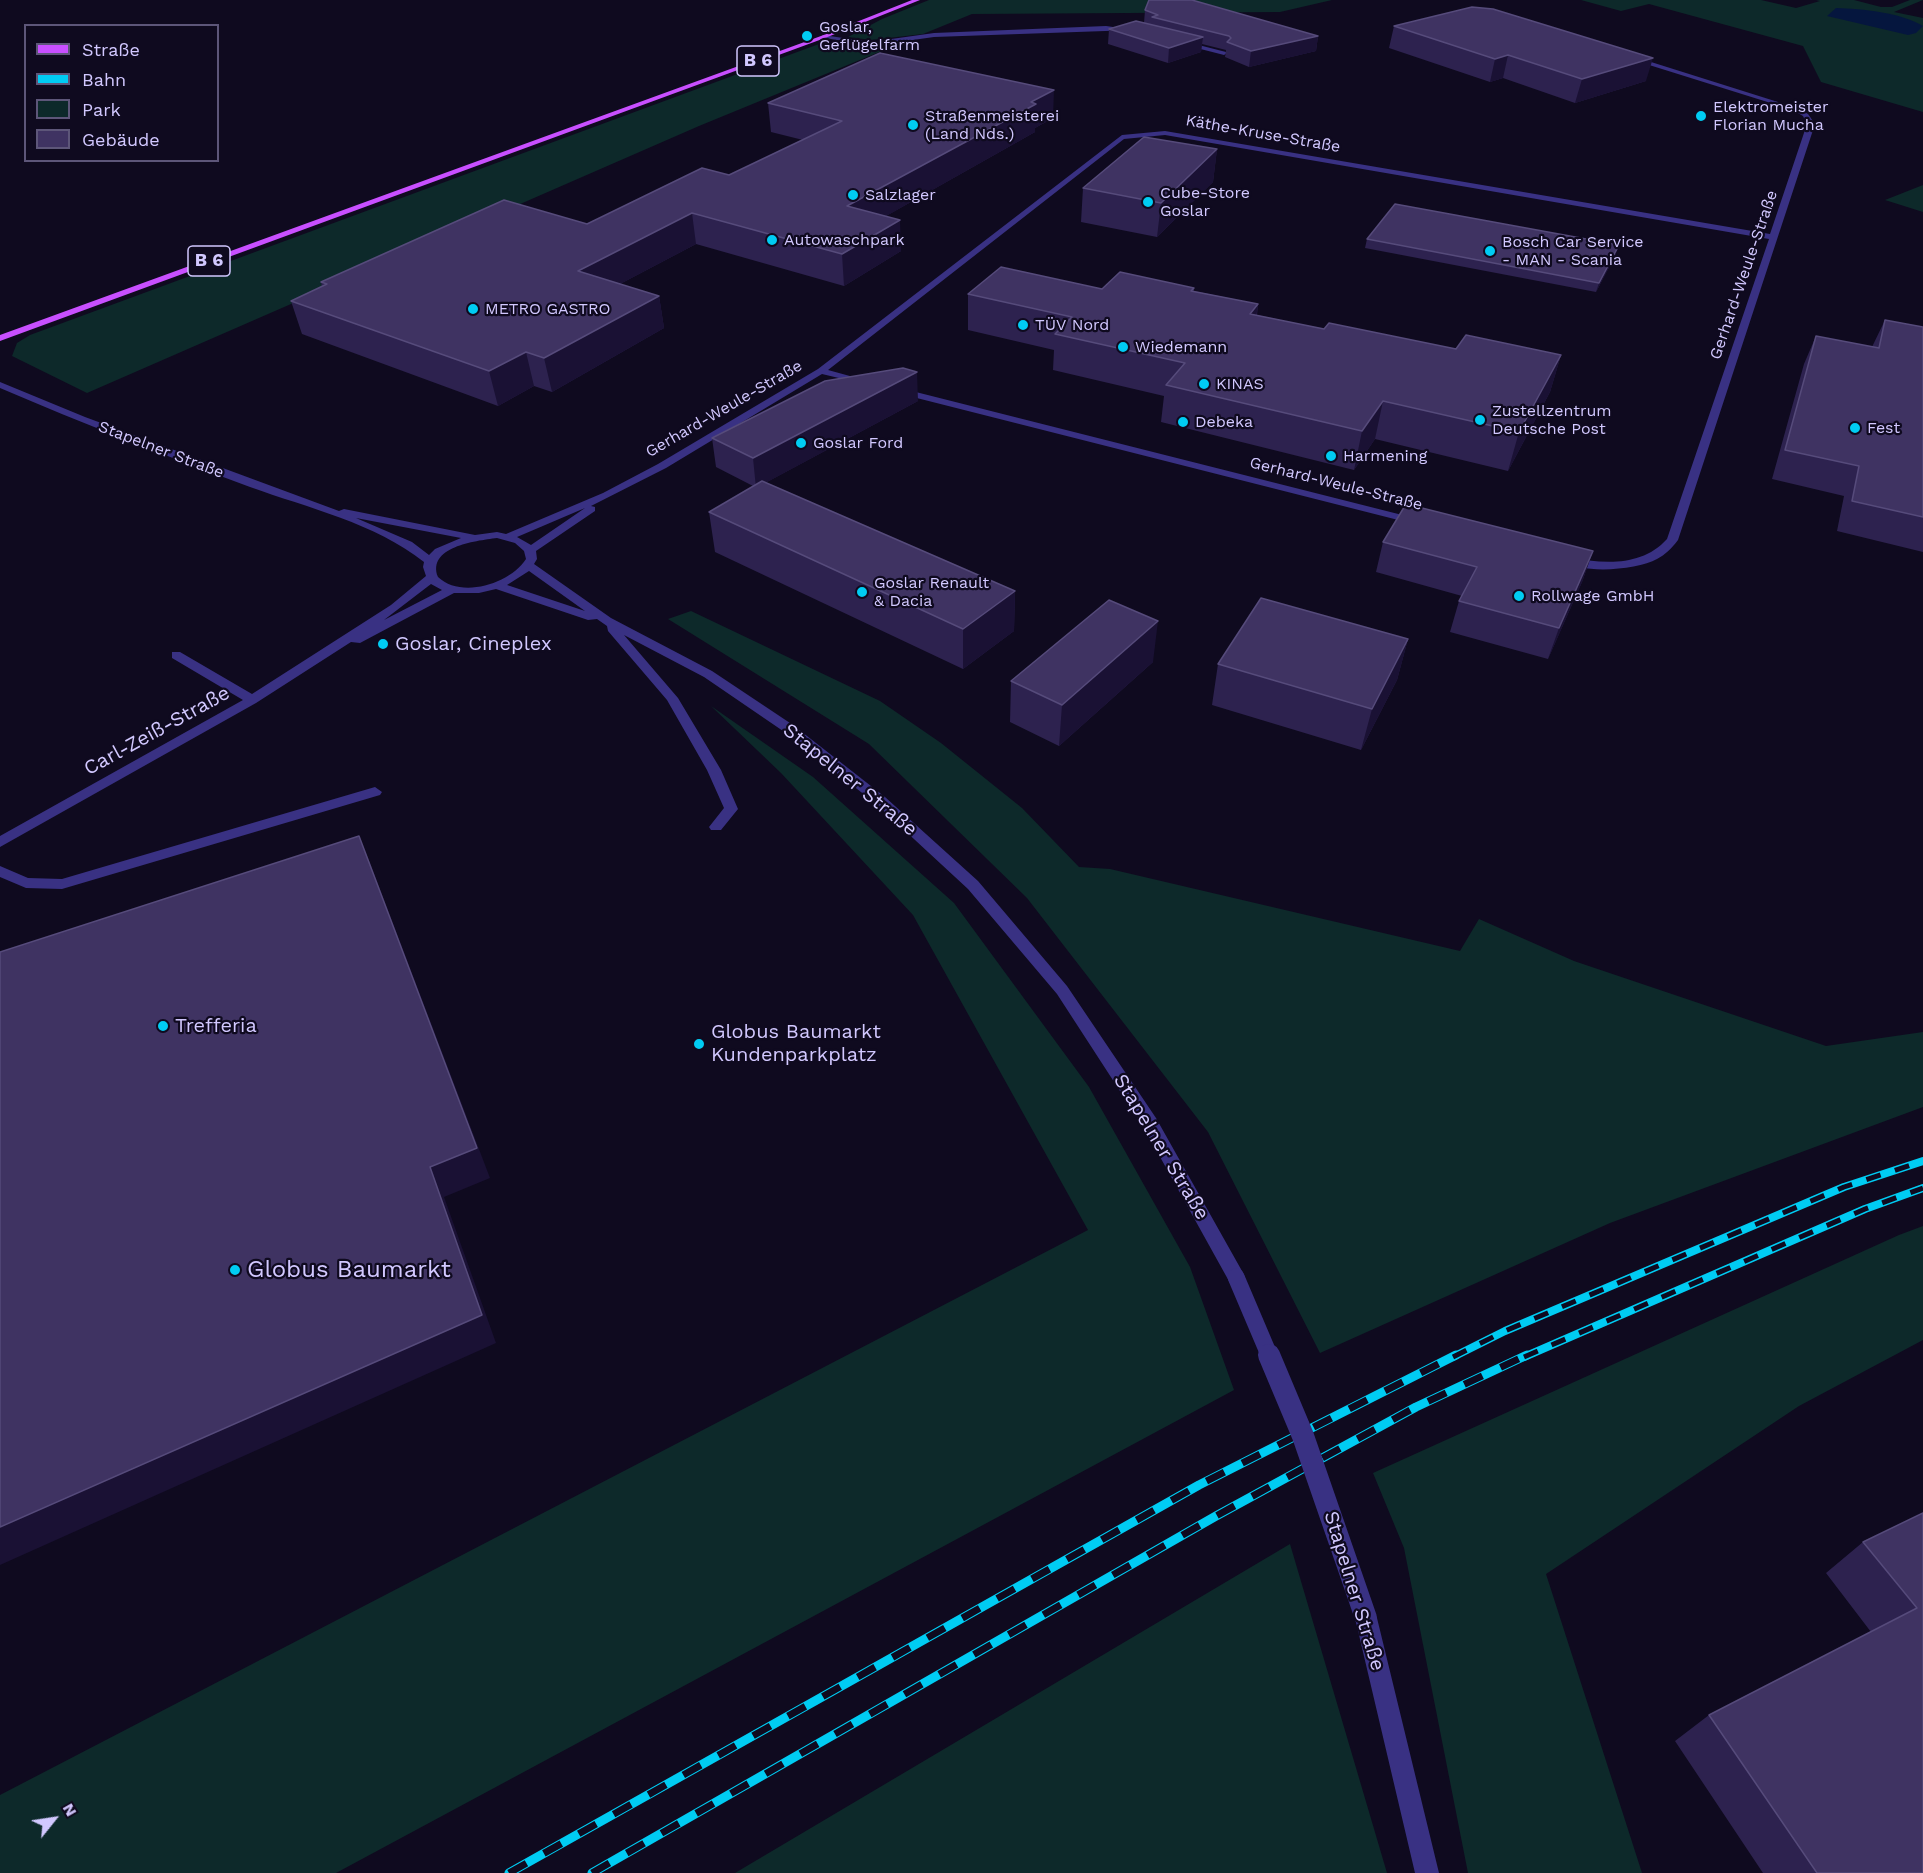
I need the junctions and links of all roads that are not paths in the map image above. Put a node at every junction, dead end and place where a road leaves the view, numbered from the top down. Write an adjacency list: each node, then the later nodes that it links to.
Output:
1 (917, 0): 3 (main road, B 6)
2 (1139, 32): 3 (street)
3 (823, 37): 8 (main road, B 6)
4 (1171, 40): 5 (street)
5 (1224, 53)
6 (1618, 54): 7 (street, Gerhard-Weule-Straße)
7 (1774, 237): 9 (street, Käthe-Kruse-Straße); 19 (street, Gerhard-Weule-Straße)
8 (0, 338)
9 (821, 371): 10 (street, Gerhard-Weule-Straße); 13 (street, Gerhard-Weule-Straße)
10 (877, 386)
11 (2, 387): 14 (street, Stapelner Straße)
12 (888, 389): 15 (street, Gerhard-Weule-Straße)
13 (607, 495): 17 (street, Gerhard-Weule-Straße); 18 (street, Gerhard-Weule-Straße)
14 (324, 508): 16 (street, Stapelner Straße); 20 (street, Stapelner Straße)
15 (1432, 525)
16 (474, 537): 17 (street, Stapelner Straße); 20 (street, Stapelner Straße)
17 (508, 537): 18 (street)
18 (530, 550): 21 (street)
19 (1560, 558)
20 (431, 562): 22 (street)
21 (529, 566): 23 (street, Stapelner Straße); 25 (street, Stapelner Straße)
22 (432, 577): 24 (street); 26 (street, Carl-Zeiß-Straße)
23 (498, 586): 24 (street, Stapelner Straße); 25 (street, Stapelner Straße)
24 (452, 589): 26 (street, Carl-Zeiß-Straße)
25 (606, 621): 30 (street); 33 (street, Stapelner Straße, bridge)
26 (331, 650): 28 (street, Carl-Zeiß-Straße)
27 (176, 655): 28 (street)
28 (252, 700): 31 (street, Carl-Zeiß-Straße)
29 (375, 792): 32 (street)
30 (716, 827)
31 (0, 842)
32 (0, 871)
33 (1427, 1873)

